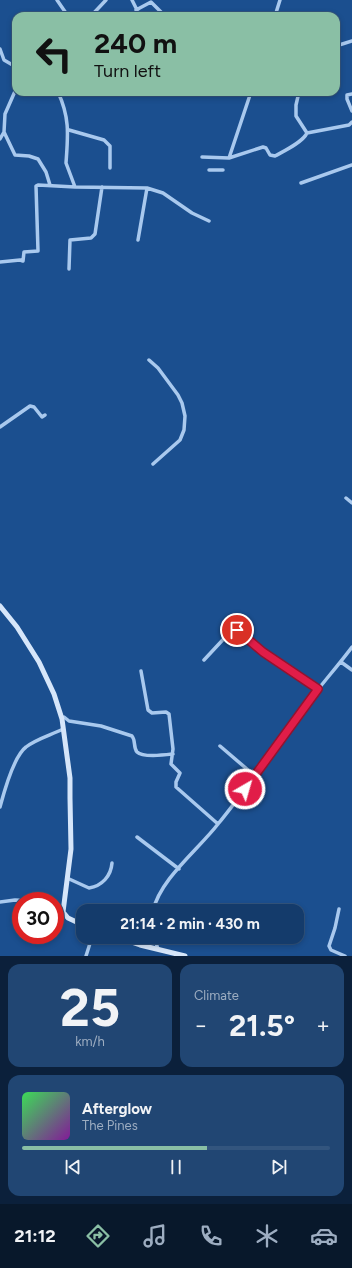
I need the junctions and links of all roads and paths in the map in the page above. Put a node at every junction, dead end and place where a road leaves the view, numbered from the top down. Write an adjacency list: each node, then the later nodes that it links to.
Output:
1 (57, 0): 6 (street)
2 (106, 0): 7 (street)
3 (132, 0): 5 (street)
4 (280, 0): 9 (street)
5 (136, 10): 8 (street)
6 (65, 12)
7 (96, 12)
8 (161, 12)
9 (276, 12)
10 (352, 41): 11 (street)
11 (340, 45)
12 (0, 49): 13 (street)
13 (12, 65)
14 (352, 94): 19 (street)
15 (13, 96): 22 (street)
16 (59, 96): 21 (street)
17 (250, 96): 26 (street)
18 (298, 96): 23 (street)
19 (352, 111)
20 (352, 122): 23 (street)
21 (69, 130): 28 (street); 33 (street)
22 (4, 132): 24 (street); 32 (street)
23 (307, 133): 26 (street)
24 (0, 139)
25 (202, 157): 26 (street)
26 (229, 158)
27 (352, 165): 31 (street)
28 (110, 168)
29 (209, 170): 30 (street)
30 (223, 170)
31 (301, 182)
32 (50, 186): 33 (street); 38 (street)
33 (75, 187): 34 (street)
34 (102, 187): 35 (street); 39 (street)
35 (148, 188): 36 (street); 37 (street)
36 (209, 221)
37 (138, 240)
38 (0, 262)
39 (69, 269)
40 (149, 360): 43 (street)
41 (45, 416): 42 (street)
42 (0, 426)
43 (153, 464)
44 (346, 498): 45 (street)
45 (352, 503)
46 (0, 606): 54 (main road)
47 (352, 647): 49 (street)
48 (204, 660): 52 (street)
49 (341, 662): 51 (street); 52 (street)
50 (141, 670): 56 (street)
51 (352, 670)
52 (318, 689): 57 (street)
53 (64, 717): 56 (street)
54 (63, 729): 58 (street); 63 (main road)
55 (220, 746): 57 (street)
56 (173, 754): 59 (street)
57 (255, 776): 59 (street)
58 (0, 807)
59 (218, 824): 62 (street)
60 (137, 837): 62 (street)
61 (112, 863): 63 (street)
62 (178, 869): 67 (street)
63 (67, 878): 66 (main road)
64 (12, 900): 65 (street)
65 (0, 902)
66 (64, 904)
67 (156, 904)
68 (339, 909): 77 (street)
69 (64, 913): 70 (main road)
70 (76, 922)
71 (90, 944): 75 (street)
72 (141, 944): 74 (main road)
73 (156, 944): 74 (street)
74 (158, 949): 76 (main road)
75 (86, 956)
76 (186, 956)
77 (345, 956)

